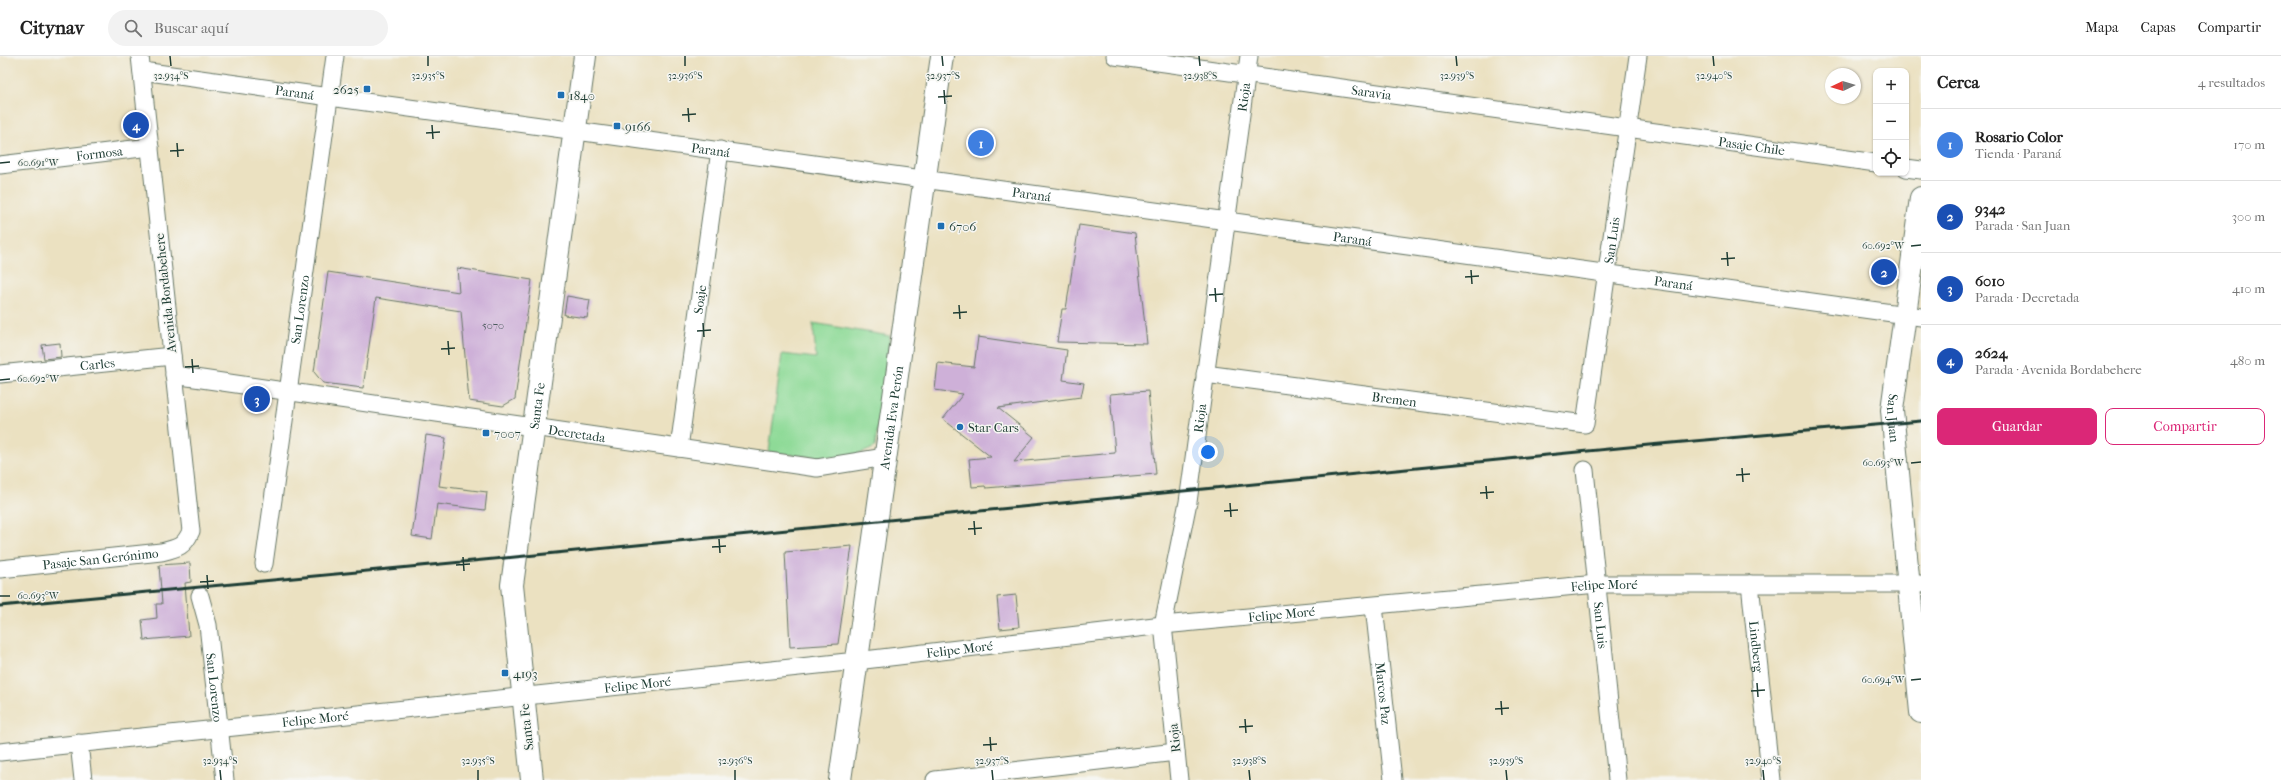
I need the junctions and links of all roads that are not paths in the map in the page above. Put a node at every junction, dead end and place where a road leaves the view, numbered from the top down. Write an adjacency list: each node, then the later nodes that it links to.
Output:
1 (335, 56): 9 (street, San Lorenzo)
2 (585, 56): 11 (main road, Santa Fe)
3 (942, 56): 18 (main road, Avenida Eva Perón)
4 (1115, 56): 8 (street, Saravia)
5 (1248, 56): 8 (street, Rioja)
6 (1638, 56): 10 (street, San Luis)
7 (141, 63): 9 (street, Paraná); 12 (street, Avenida Bordabehere)
8 (1246, 74): 10 (street, Saravia); 20 (street, Rioja)
9 (329, 96): 11 (street, Paraná); 27 (street, San Lorenzo)
10 (1627, 128): 14 (street, Pasaje Chile); 21 (street, San Luis)
11 (574, 130): 13 (street, Paraná); 29 (main road, Santa Fe)
12 (150, 147): 15 (street, Formosa); 23 (street, Avenida Bordabehere)
13 (720, 150): 18 (street, Paraná); 30 (street, Soaje)
14 (1873, 163)
15 (0, 165)
16 (1909, 168): 17 (street)
17 (1921, 170)
18 (925, 178): 20 (street, Paraná); 31 (main road, Avenida Eva Perón)
19 (1921, 198): 22 (main road, San Juan)
20 (1225, 220): 21 (street, Paraná); 25 (street, Rioja)
21 (1607, 272): 22 (street, Paraná); 28 (street, San Luis)
22 (1913, 316): 38 (main road, San Juan)
23 (172, 356): 24 (street, Carles); 26 (street, Avenida Bordabehere)
24 (0, 374)
25 (1205, 374): 28 (street, Bremen); 41 (street, Rioja)
26 (174, 375): 27 (street, Decretada); 33 (street, Avenida Bordabehere)
27 (288, 391): 29 (street, Decretada); 34 (street, San Lorenzo)
28 (1585, 424)
29 (533, 427): 30 (street, Decretada); 43 (main road, Santa Fe)
30 (679, 448): 31 (street, Decretada)
31 (885, 457): 42 (main road, Avenida Eva Perón)
32 (1585, 470): 36 (street, San Luis)
33 (191, 531): 35 (street, Pasaje San Gerónimo)
34 (264, 564)
35 (0, 569)
36 (1597, 584): 37 (street, Felipe Moré); 40 (street, Felipe Moré); 56 (street, San Luis)
37 (1750, 584): 38 (street, Felipe Moré); 57 (street, Lindberg)
38 (1915, 584): 44 (main road, San Juan)
39 (200, 596): 45 (street, San Lorenzo)
40 (1374, 606): 41 (street, Felipe Moré); 55 (street, Marcos Paz)
41 (1163, 625): 42 (street, Felipe Moré); 48 (street, Rioja)
42 (856, 661): 43 (street, Felipe Moré); 52 (main road, Avenida Eva Perón)
43 (523, 695): 45 (street, Felipe Moré); 51 (main road, Santa Fe)
44 (1921, 712)
45 (220, 727): 46 (street, Felipe Moré); 50 (street, San Lorenzo)
46 (79, 743): 47 (street, Felipe Moré); 49 (street)
47 (0, 752)
48 (1176, 752): 53 (street); 54 (street, Rioja)
49 (83, 780)
50 (225, 780)
51 (532, 780)
52 (840, 780)
53 (935, 780)
54 (1179, 780)
55 (1393, 780)
56 (1617, 780)
57 (1771, 780)

